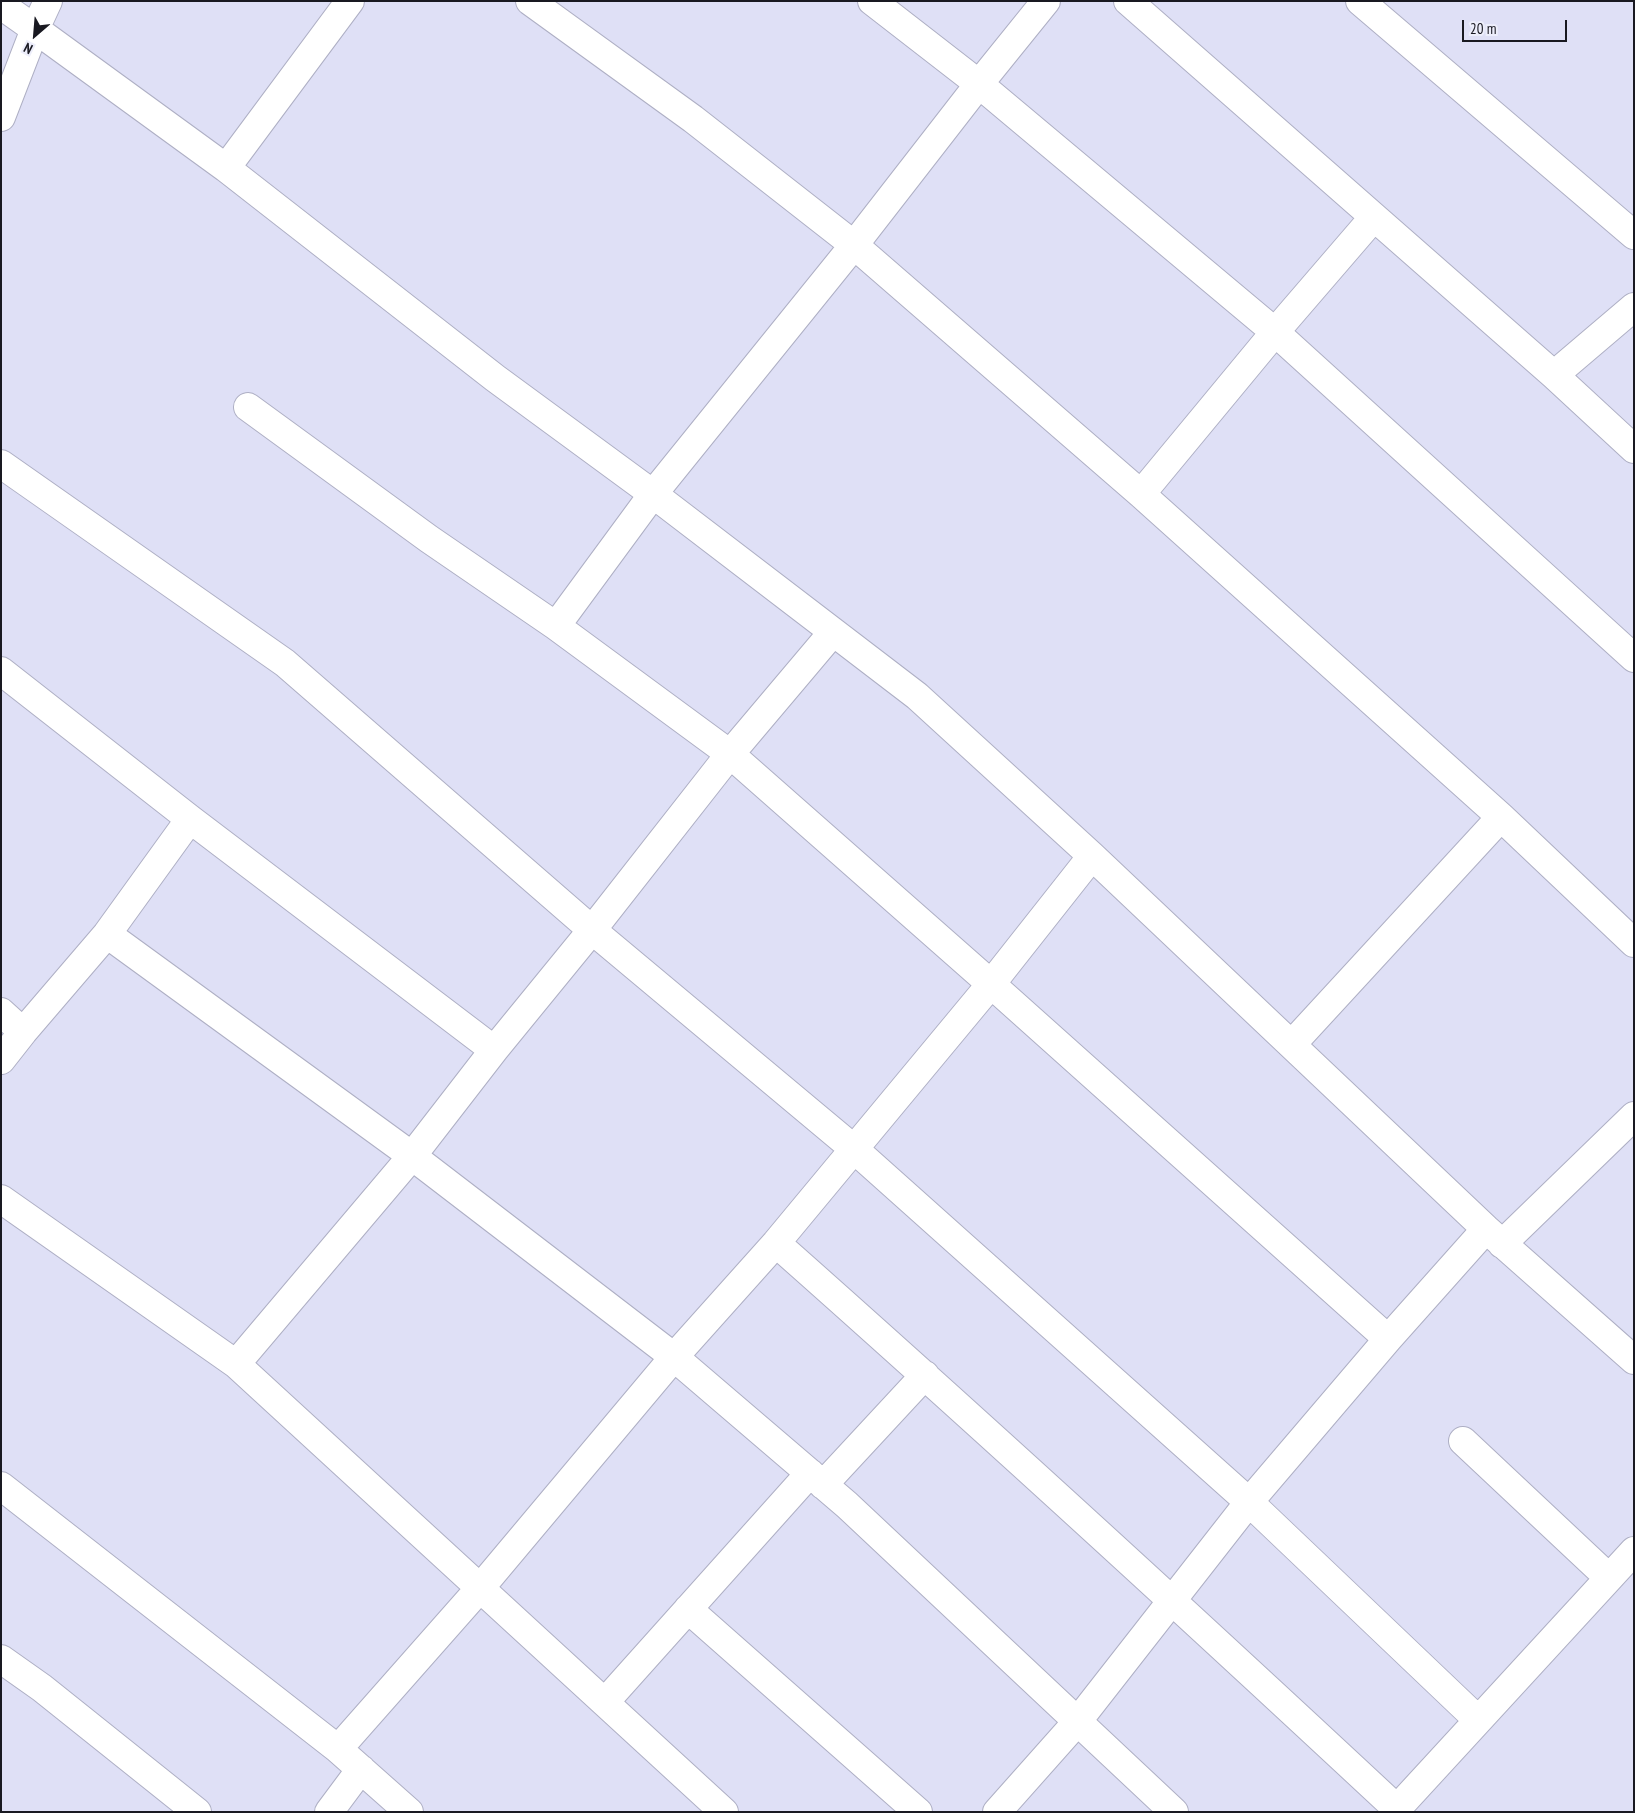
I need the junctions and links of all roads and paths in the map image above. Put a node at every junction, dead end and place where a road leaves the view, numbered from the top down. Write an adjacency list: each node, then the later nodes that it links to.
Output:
1 (48, 1): 9 (street)
2 (350, 1): 12 (street)
3 (530, 1): 15 (street)
4 (872, 1): 10 (street)
5 (1046, 1): 10 (street)
6 (1128, 1): 13 (street)
7 (1360, 1): 14 (street)
8 (1, 5): 9 (street)
9 (35, 29): 11 (street); 12 (street)
10 (979, 84): 15 (street); 17 (street)
11 (1, 117)
12 (226, 168): 22 (street)
13 (1374, 217): 17 (street); 18 (street)
14 (1634, 235)
15 (854, 245): 22 (street); 23 (street)
16 (1634, 306): 18 (street)
17 (1275, 332): 23 (street); 26 (street)
18 (1554, 375): 20 (street)
19 (248, 407): 24 (street)
20 (1634, 449)
21 (1, 464): 32 (street)
22 (653, 494): 24 (street); 25 (street)
23 (1141, 494): 29 (street)
24 (556, 626): 28 (street)
25 (833, 632): 28 (street); 31 (street)
26 (1634, 658)
27 (1, 671): 30 (street)
28 (730, 754): 32 (street); 35 (street)
29 (1501, 818): 34 (street); 38 (street)
30 (190, 819): 33 (street); 39 (street)
31 (1092, 856): 35 (street); 38 (street)
32 (592, 930): 39 (street); 42 (street)
33 (107, 934): 37 (street); 43 (street)
34 (1634, 943)
35 (991, 984): 42 (street); 47 (street)
36 (1, 1012): 37 (street)
37 (23, 1032): 40 (street)
38 (1292, 1044): 45 (street)
39 (494, 1050): 43 (street)
40 (1, 1060)
41 (1634, 1116): 45 (street)
42 (854, 1148): 46 (street); 55 (street)
43 (412, 1156): 48 (street); 50 (street)
44 (1, 1199): 50 (street)
45 (1494, 1237): 47 (street); 49 (street)
46 (776, 1243): 48 (street); 51 (street)
47 (1388, 1339): 55 (street)
48 (674, 1357): 53 (street); 58 (street)
49 (1634, 1360)
50 (236, 1364): 58 (street)
51 (925, 1375): 53 (street); 59 (street)
52 (1463, 1441): 57 (street)
53 (817, 1479): 60 (street); 64 (street)
54 (1, 1486): 65 (street)
55 (1249, 1502): 59 (street); 63 (street)
56 (1634, 1550): 57 (street)
57 (1608, 1578): 63 (street)
58 (481, 1587): 62 (street); 65 (street)
59 (1173, 1600): 64 (street); 67 (street)
60 (688, 1609): 62 (street); 72 (street)
61 (1, 1659): 68 (street)
62 (605, 1702): 71 (street)
63 (1478, 1720): 67 (street)
64 (1077, 1722): 73 (street); 74 (street)
65 (338, 1749): 66 (street)
66 (361, 1769): 69 (street); 70 (street)
67 (1396, 1811)
68 (198, 1812)
69 (329, 1812)
70 (409, 1812)
71 (724, 1812)
72 (918, 1812)
73 (997, 1812)
74 (1174, 1812)

